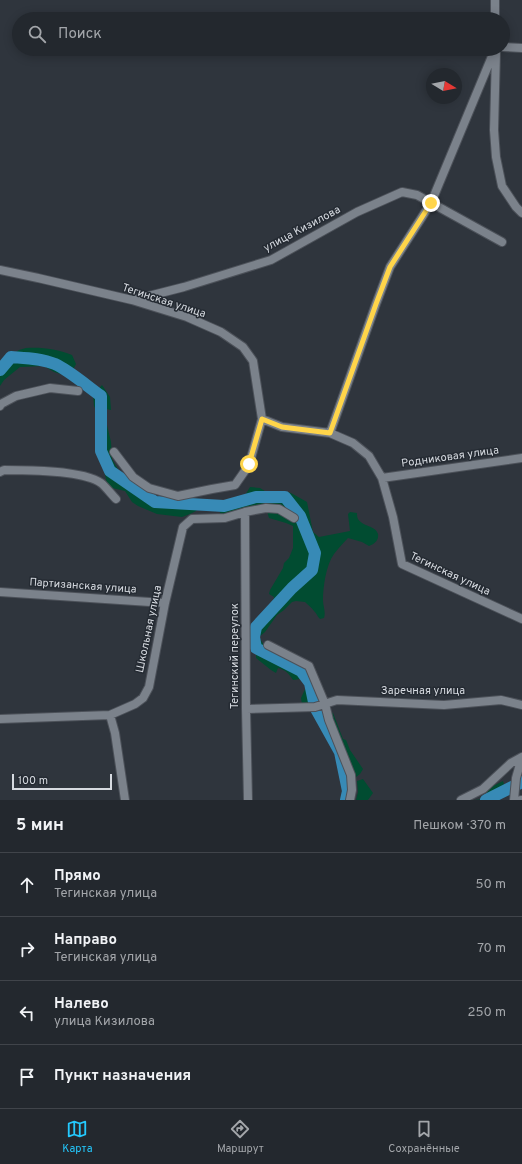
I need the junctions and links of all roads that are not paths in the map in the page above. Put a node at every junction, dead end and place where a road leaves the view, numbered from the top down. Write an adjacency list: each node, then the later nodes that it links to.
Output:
1 (495, 0): 2 (street)
2 (495, 12)
3 (510, 47): 4 (street)
4 (522, 48)
5 (492, 56): 7 (street)
6 (495, 56): 8 (street)
7 (431, 203): 9 (street, улица Кизилова); 11 (street, улица Кизилова); 15 (street)
8 (522, 212)
9 (502, 242)
10 (0, 270): 11 (street, Тегинская улица)
11 (132, 300): 14 (street, Тегинская улица)
12 (78, 391): 13 (street)
13 (0, 406)
14 (262, 419): 15 (street, Тегинская улица); 16 (street, Тегинская улица)
15 (330, 433): 19 (street, Тегинская улица)
16 (114, 452)
17 (522, 458): 19 (street, Родниковая улица)
18 (0, 472): 20 (street)
19 (382, 478): 25 (street, Тегинская улица)
20 (116, 499)
21 (245, 512): 22 (street); 24 (street, Школьная улица); 29 (street, Тегинский переулок)
22 (294, 518)
23 (0, 592): 24 (street, Партизанская улица)
24 (165, 603): 30 (street, Школьная улица)
25 (522, 619)
26 (268, 644): 27 (street)
27 (325, 704): 28 (street, Заречная улица); 29 (street, Заречная улица); 36 (street)
28 (522, 706)
29 (246, 709): 35 (street, Тегинский переулок)
30 (110, 715): 31 (street, Школьная улица); 34 (street)
31 (0, 719)
32 (522, 757): 33 (street); 37 (street)
33 (515, 797)
34 (125, 800)
35 (248, 800)
36 (350, 800)
37 (461, 800)

